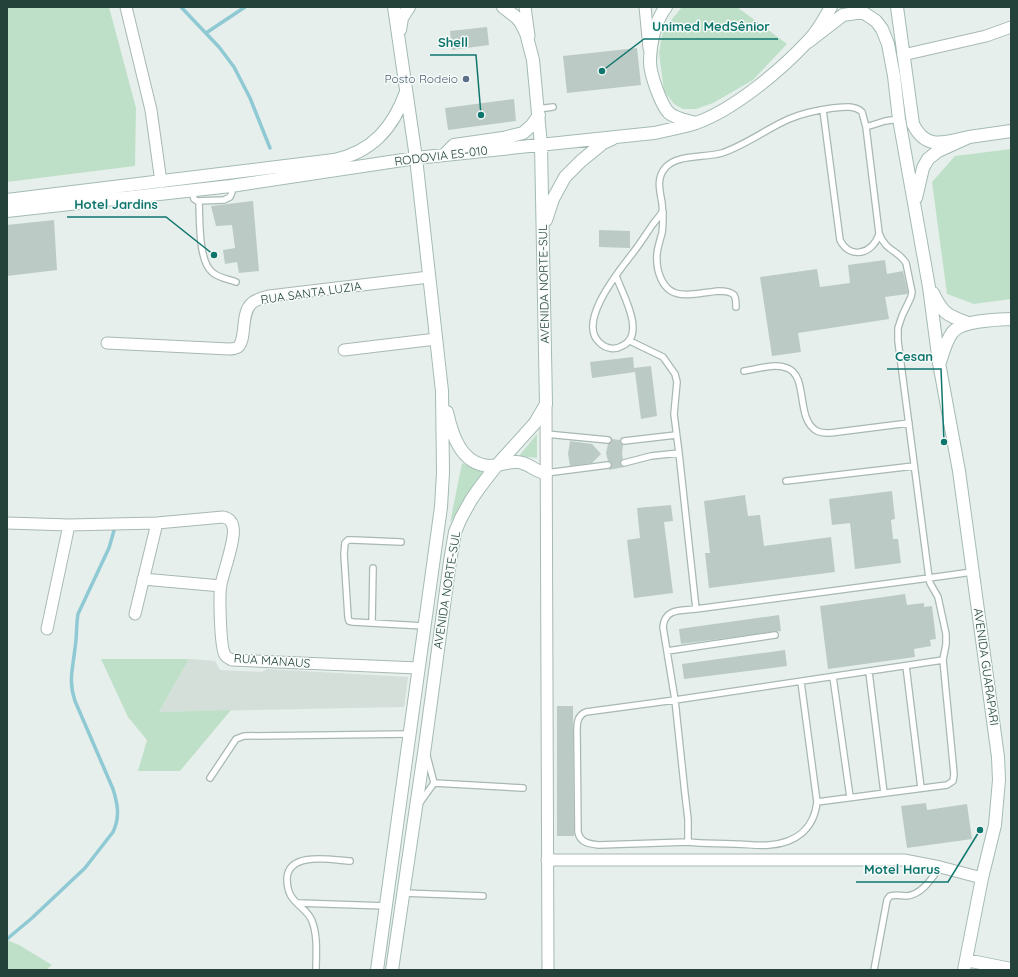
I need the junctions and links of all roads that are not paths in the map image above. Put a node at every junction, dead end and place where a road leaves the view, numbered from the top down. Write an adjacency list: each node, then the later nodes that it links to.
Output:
1 (126, 7): 29 (street)
2 (394, 7): 11 (main road)
3 (409, 7): 11 (main road)
4 (503, 7): 14 (main road, AVENIDA NORTE-SUL)
5 (525, 7): 14 (street)
6 (645, 7): 15 (street)
7 (666, 7): 15 (main road)
8 (831, 7): 12 (main road, RODOVIA ES-010)
9 (897, 7): 13 (main road)
10 (1011, 27): 13 (street)
11 (400, 42): 16 (main road, AVENIDA NORTE-SUL)
12 (808, 42): 20 (main road, AVENIDA GUARAPARI); 21 (main road, RODOVIA ES-010)
13 (903, 55): 25 (main road)
14 (533, 60): 19 (main road, AVENIDA NORTE-SUL)
15 (650, 63): 21 (main road)
16 (407, 91): 28 (main road, AVENIDA NORTE-SUL); 29 (main road)
17 (553, 107): 19 (lane)
18 (823, 110): 22 (lane); 36 (lane); 38 (lane)
19 (538, 112): 26 (main road, AVENIDA NORTE-SUL); 27 (main road)
20 (899, 119): 22 (lane); 34 (main road, AVENIDA GUARAPARI)
21 (696, 123): 24 (main road, RODOVIA ES-010)
22 (866, 127): 38 (lane)
23 (1011, 131): 25 (main road)
24 (618, 137): 26 (main road, RODOVIA ES-010); 37 (main road)
25 (969, 137): 34 (main road)
26 (542, 145): 27 (main road, RODOVIA ES-010); 37 (main road, AVENIDA NORTE-SUL)
27 (444, 155): 28 (main road, RODOVIA ES-010)
28 (416, 158): 30 (main road, RODOVIA ES-010); 40 (main road, AVENIDA NORTE-SUL)
29 (161, 182): 32 (main road)
30 (231, 186): 31 (main road, RODOVIA ES-010); 33 (lane)
31 (192, 191): 33 (lane); 35 (main road, RODOVIA ES-010)
32 (7, 200)
33 (199, 202): 41 (lane)
34 (914, 204): 42 (main road, AVENIDA GUARAPARI)
35 (7, 211)
36 (663, 211): 39 (lane); 43 (lane)
37 (543, 231): 53 (main road, AVENIDA NORTE-SUL)
38 (879, 233): 54 (lane)
39 (616, 276): 47 (lane); 47 (lane)
40 (429, 277): 46 (main road, AVENIDA NORTE-SUL); 48 (street, RUA SANTA LUZIA)
41 (236, 282)
42 (929, 287): 45 (main road); 50 (main road, AVENIDA GUARAPARI)
43 (736, 307)
44 (1011, 319): 45 (main road)
45 (968, 324): 50 (main road)
46 (436, 339): 49 (street); 52 (main road, AVENIDA NORTE-SUL)
47 (630, 341): 56 (lane)
48 (107, 343)
49 (344, 350)
50 (939, 363): 71 (main road, AVENIDA GUARAPARI)
51 (744, 372): 54 (lane)
52 (442, 391): 61 (main road); 78 (main road, AVENIDA NORTE-SUL)
53 (546, 404): 55 (street); 61 (main road, AVENIDA NORTE-SUL)
54 (909, 423): 63 (lane)
55 (546, 434): 57 (lane); 64 (street)
56 (676, 434): 58 (lane); 59 (lane)
57 (608, 440)
58 (624, 441)
59 (679, 453): 60 (lane); 75 (lane)
60 (624, 463)
61 (497, 465): 64 (main road); 90 (main road, AVENIDA NORTE-SUL)
62 (608, 465): 64 (lane)
63 (914, 466): 65 (lane); 72 (lane)
64 (546, 473): 100 (street)
65 (786, 481)
66 (7, 523): 68 (street)
67 (157, 523): 68 (street); 73 (street); 74 (street, RUA MANAUS)
68 (69, 525): 79 (street)
69 (401, 542): 77 (lane)
70 (373, 568): 77 (lane)
71 (972, 572): 72 (lane); 103 (main road, AVENIDA GUARAPARI)
72 (929, 578): 75 (lane); 82 (lane)
73 (143, 579): 74 (street); 76 (street)
74 (221, 586): 84 (street, RUA MANAUS)
75 (696, 609): 81 (lane)
76 (135, 614)
77 (372, 623): 78 (lane)
78 (424, 626): 84 (main road, AVENIDA NORTE-SUL)
79 (47, 629)
80 (775, 635): 81 (lane)
81 (667, 651): 88 (lane)
82 (943, 660): 83 (lane); 94 (lane)
83 (906, 666): 85 (lane); 94 (lane)
84 (418, 668): 89 (main road, AVENIDA NORTE-SUL)
85 (869, 672): 86 (lane); 95 (lane)
86 (833, 677): 87 (lane); 96 (lane)
87 (801, 682): 88 (lane); 97 (lane)
88 (675, 700): 99 (lane); 99 (lane)
89 (410, 734): 91 (lane); 107 (main road, AVENIDA NORTE-SUL)
90 (425, 746): 92 (lane); 98 (main road, AVENIDA NORTE-SUL)
91 (210, 778)
92 (434, 782): 93 (lane); 98 (lane)
93 (523, 788)
94 (921, 788): 95 (lane)
95 (884, 793): 96 (lane)
96 (850, 798): 97 (lane)
97 (817, 802): 99 (lane)
98 (415, 811): 104 (main road, AVENIDA NORTE-SUL)
99 (688, 842)
100 (547, 860): 102 (street); 113 (street)
101 (350, 861): 106 (lane)
102 (940, 867): 103 (street); 114 (lane)
103 (982, 878): 108 (main road, AVENIDA GUARAPARI)
104 (402, 893): 105 (lane); 112 (main road, AVENIDA NORTE-SUL)
105 (483, 896)
106 (298, 903): 107 (lane); 110 (lane)
107 (386, 906): 111 (main road, AVENIDA NORTE-SUL)
108 (965, 965): 109 (main road)
109 (1011, 969)
110 (316, 970)
111 (377, 970)
112 (392, 970)
113 (548, 970)
114 (874, 970)

